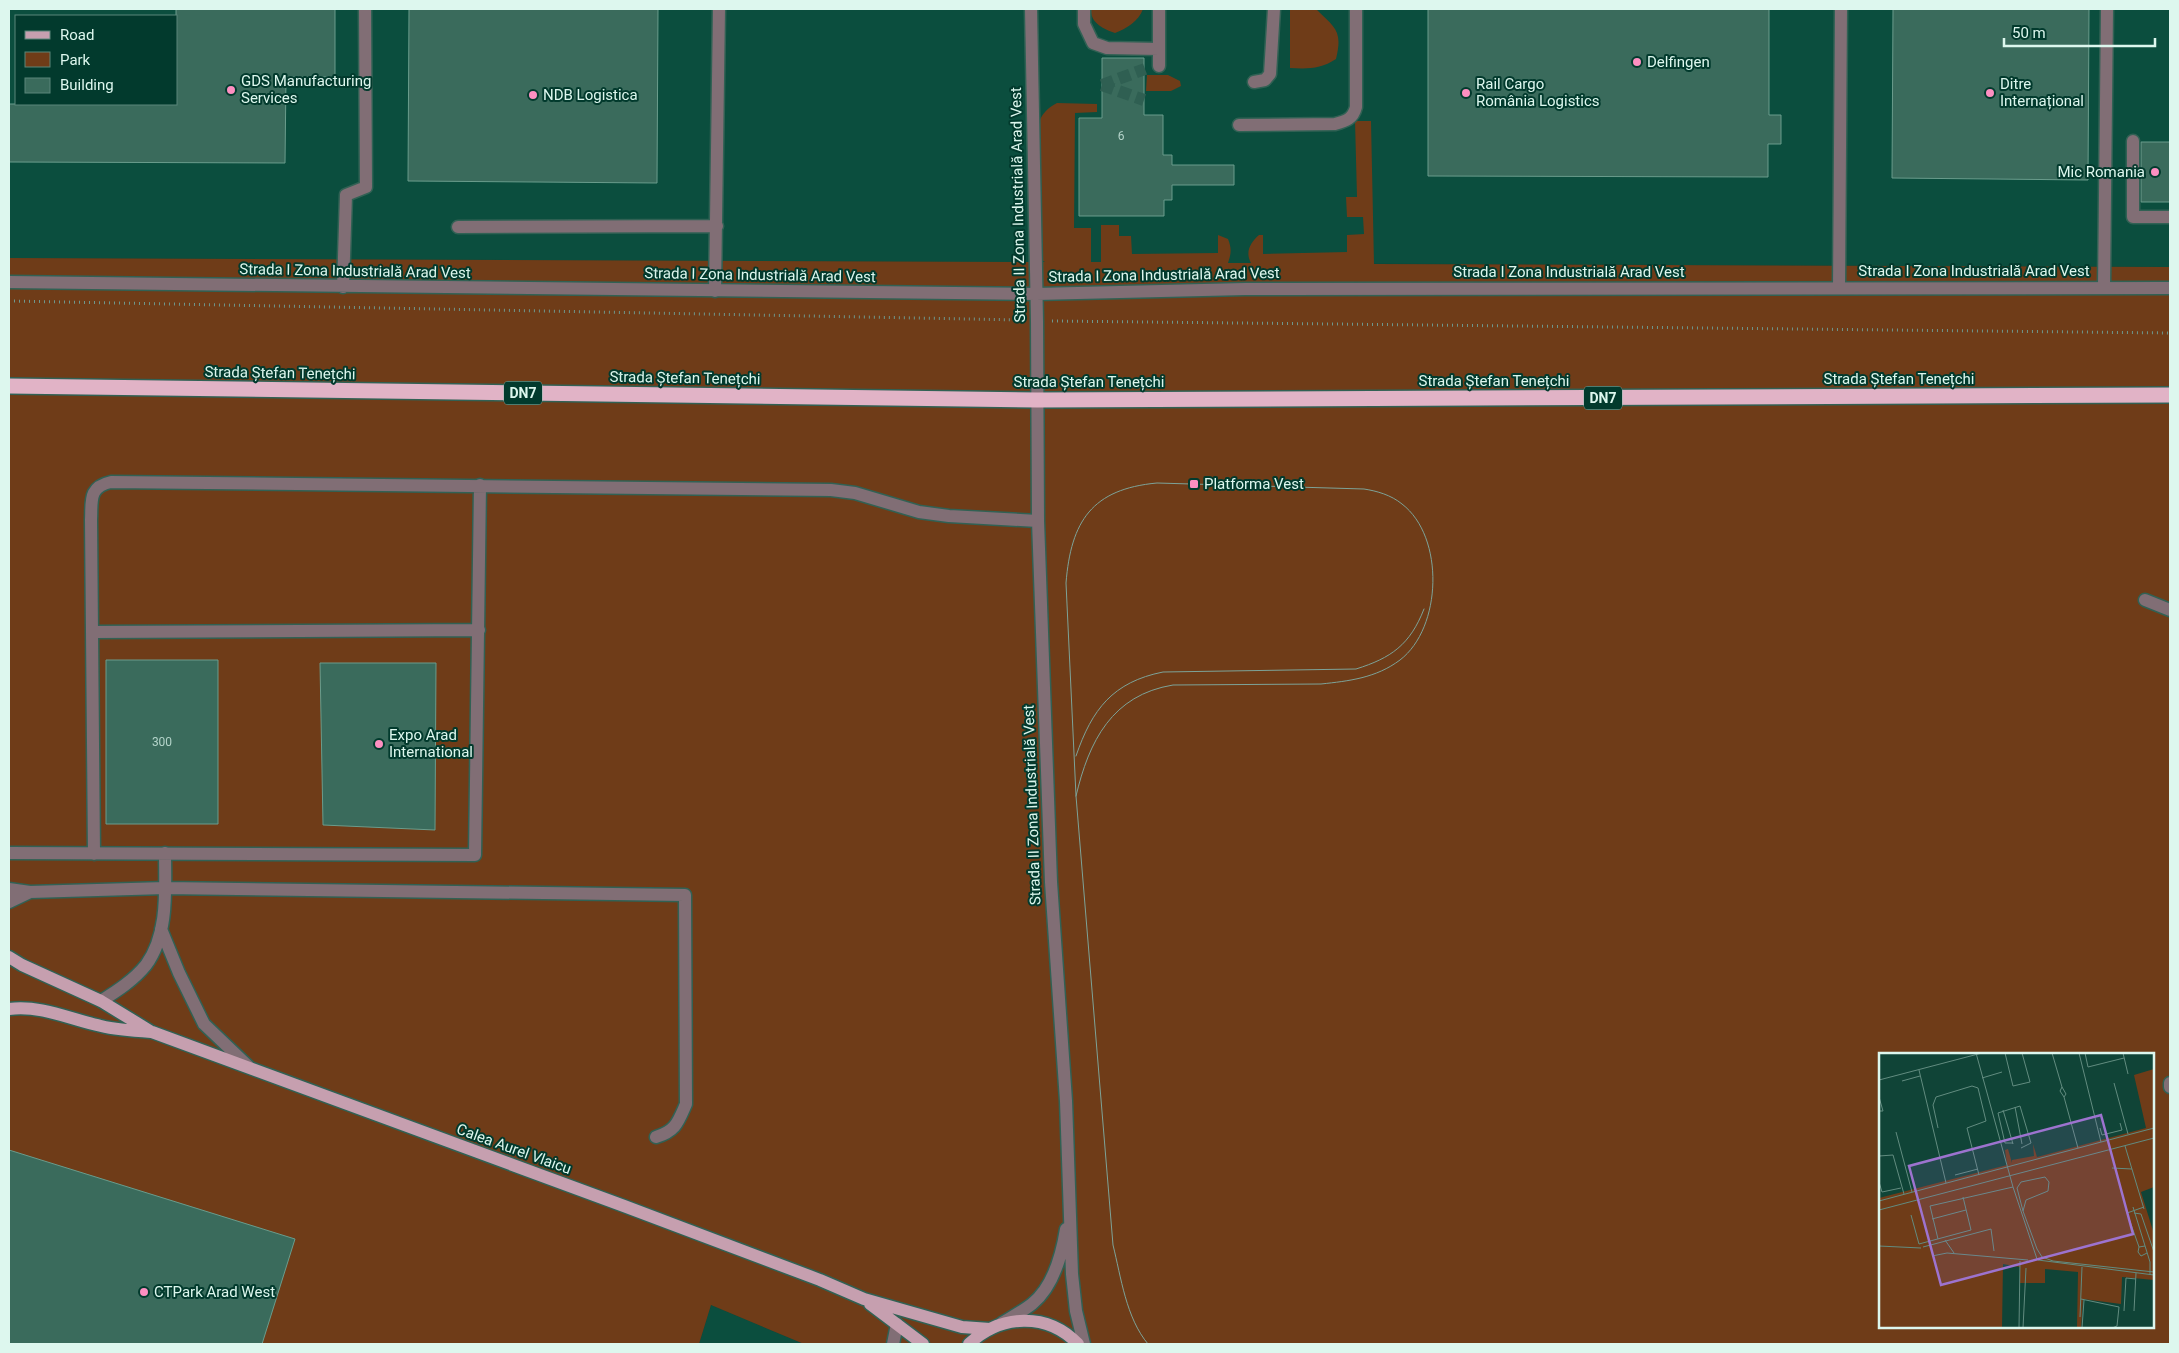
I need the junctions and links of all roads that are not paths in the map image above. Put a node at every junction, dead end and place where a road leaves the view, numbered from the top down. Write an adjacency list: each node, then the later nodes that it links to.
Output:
1 (365, 9): 19 (street)
2 (719, 9): 16 (street)
3 (1030, 9): 24 (street, Strada II Zona Industrială Arad Vest)
4 (1084, 9): 10 (street)
5 (1159, 9): 10 (street)
6 (1274, 9): 12 (street)
7 (1356, 9): 13 (street)
8 (1841, 9): 20 (street)
9 (2107, 9): 21 (street)
10 (1159, 49): 11 (street)
11 (1159, 66)
12 (1254, 82)
13 (1239, 125)
14 (2133, 141): 15 (street)
15 (2170, 217)
16 (716, 226): 17 (street); 23 (street)
17 (458, 227)
18 (9, 282): 19 (street, Strada I Zona Industrială Arad Vest)
19 (343, 287): 23 (street, Strada I Zona Industrială Arad Vest)
20 (1839, 288): 21 (street, Strada I Zona Industrială Arad Vest); 24 (street, Strada I Zona Industrială Arad Vest)
21 (2104, 288): 22 (street, Strada I Zona Industrială Arad Vest)
22 (2170, 288)
23 (715, 291): 24 (street, Strada I Zona Industrială Arad Vest)
24 (1036, 294): 27 (street, Strada II Zona Industrială Arad Vest)
25 (9, 386): 27 (highway, Strada Ștefan Tenețchi / DN7)
26 (2170, 395): 27 (highway, Strada Ștefan Tenețchi / DN7)
27 (1037, 400): 29 (street, Strada II Zona Industrială Vest)
28 (480, 485): 29 (street); 32 (street); 33 (street)
29 (1038, 521): 50 (street, Strada II Zona Industrială Vest)
30 (2145, 600): 31 (street)
31 (2170, 610)
32 (479, 630): 33 (street); 34 (street)
33 (92, 632): 36 (street)
34 (165, 852): 36 (street); 37 (street)
35 (9, 853): 36 (street)
36 (94, 854)
37 (165, 888): 39 (street); 41 (street); 49 (street)
38 (9, 889): 39 (street)
39 (30, 892): 40 (street)
40 (9, 902)
41 (161, 929): 43 (street); 46 (street)
42 (9, 957): 43 (main road)
43 (101, 1001): 45 (main road)
44 (9, 1009): 45 (main road)
45 (152, 1032): 46 (main road, Calea Aurel Vlaicu)
46 (248, 1066): 51 (main road, Calea Aurel Vlaicu)
47 (2170, 1083): 48 (street)
48 (2170, 1087)
49 (656, 1137)
50 (1070, 1207): 52 (street, Strada II Zona Industrială Vest); 59 (street, Strada II Zona Industrială Vest)
51 (864, 1299): 53 (main road, Calea Aurel Vlaicu); 54 (main road, Calea Aurel Vlaicu)
52 (1002, 1323): 54 (main road); 58 (main road)
53 (896, 1324): 55 (street); 56 (main road, Calea Aurel Vlaicu)
54 (990, 1329): 57 (main road)
55 (893, 1344)
56 (923, 1344)
57 (969, 1344)
58 (1078, 1344)
59 (1084, 1344)

